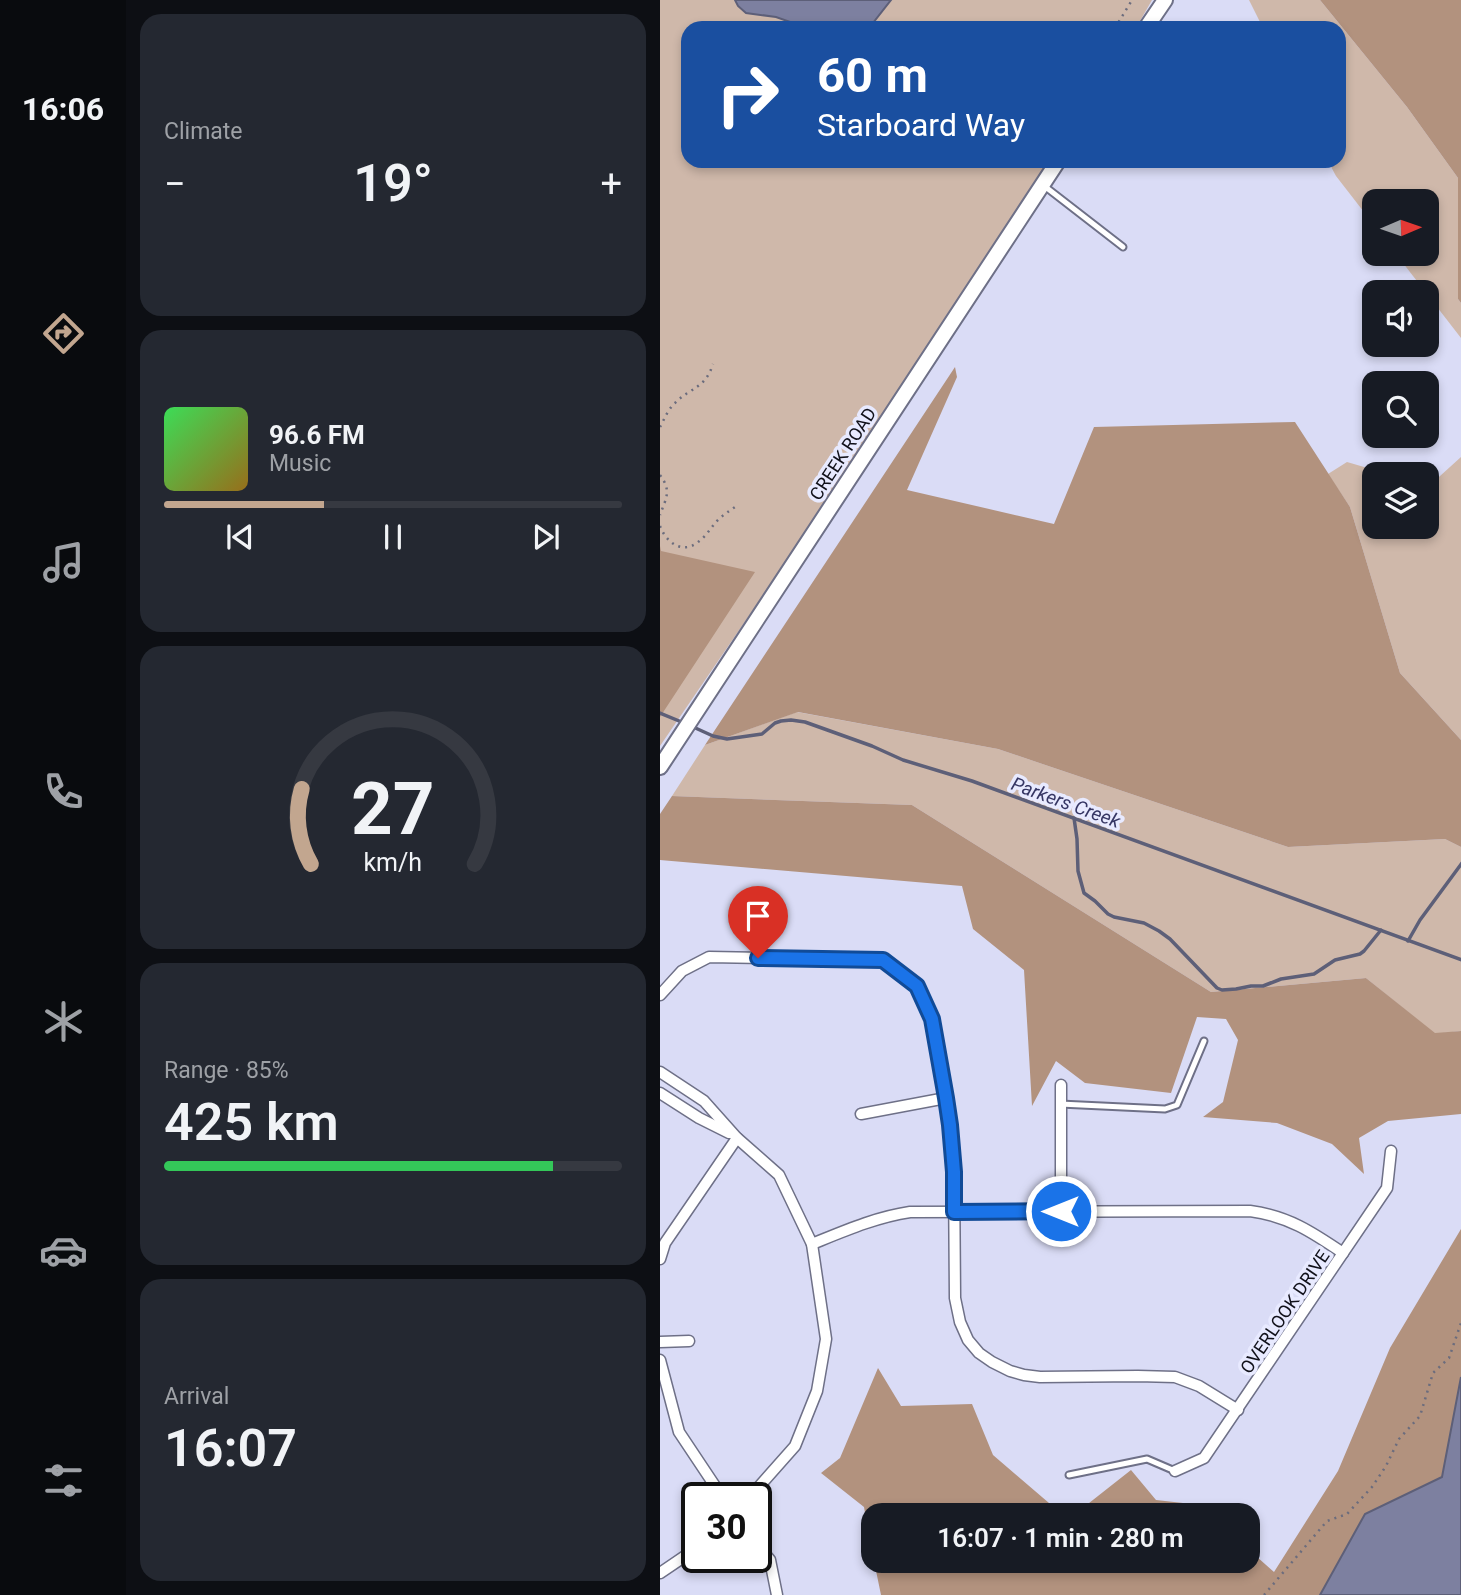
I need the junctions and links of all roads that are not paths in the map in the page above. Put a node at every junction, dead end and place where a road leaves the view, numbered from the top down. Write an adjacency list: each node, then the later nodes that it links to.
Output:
1 (1165, 0): 2 (main road)
2 (1151, 21)
3 (1054, 168): 4 (main road, CREEK ROAD)
4 (1043, 185): 5 (lane); 6 (main road, CREEK ROAD)
5 (1123, 247)
6 (660, 767)
7 (660, 996): 12 (street)
8 (1204, 1041): 13 (lane)
9 (660, 1072): 15 (street)
10 (1061, 1085): 13 (street)
11 (660, 1093): 15 (street)
12 (946, 1098): 14 (street); 18 (street)
13 (1060, 1104): 17 (street)
14 (861, 1114)
15 (737, 1138): 19 (street); 21 (street)
16 (1391, 1151): 20 (street, OVERLOOK DRIVE)
17 (1061, 1211): 18 (street); 20 (street)
18 (954, 1212): 19 (street); 25 (street)
19 (812, 1244): 29 (street)
20 (1343, 1253): 25 (street, OVERLOOK DRIVE)
21 (660, 1259)
22 (689, 1341): 23 (street)
23 (660, 1342)
24 (660, 1360): 28 (street)
25 (1238, 1410): 26 (street, OVERLOOK DRIVE)
26 (1175, 1471): 27 (lane)
27 (1069, 1475)
28 (712, 1482)
29 (763, 1482)
30 (681, 1559): 32 (street)
31 (772, 1570): 33 (street)
32 (660, 1573)
33 (777, 1595)

